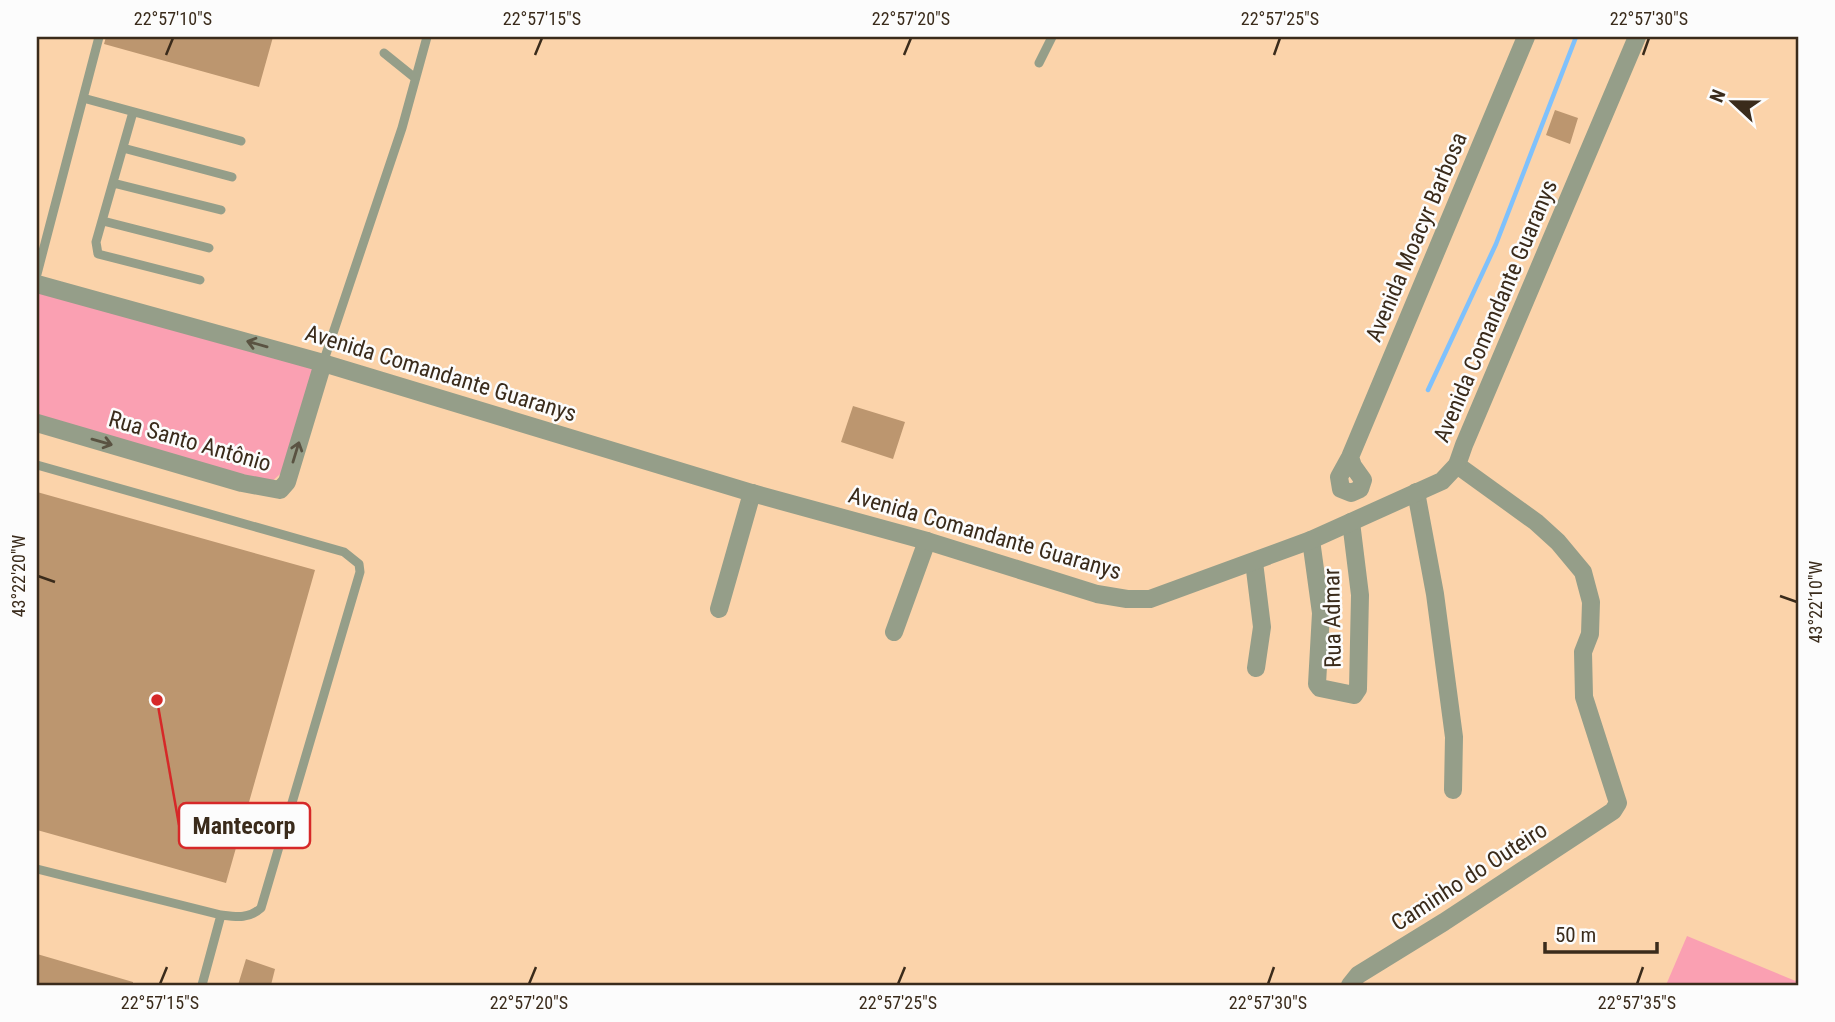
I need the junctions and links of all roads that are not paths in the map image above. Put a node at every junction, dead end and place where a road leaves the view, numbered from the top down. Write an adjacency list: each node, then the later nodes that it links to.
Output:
1 (99, 37): 9 (lane)
2 (427, 37): 8 (lane)
3 (1052, 37): 7 (lane)
4 (1526, 37): 23 (street, Avenida Moacyr Barbosa)
5 (1637, 37): 25 (street, Avenida Comandante Guaranys)
6 (384, 53): 8 (lane)
7 (1039, 63)
8 (415, 78): 21 (lane)
9 (83, 98): 10 (lane); 18 (lane)
10 (133, 112): 11 (lane); 12 (lane)
11 (241, 141)
12 (123, 148): 13 (lane); 14 (lane)
13 (232, 177)
14 (113, 183): 15 (lane); 16 (lane)
15 (221, 210)
16 (103, 221): 17 (lane); 19 (lane)
17 (209, 248)
18 (37, 274)
19 (200, 280)
20 (37, 284): 21 (street, Avenida Comandante Guaranys, one-way to 20)
21 (323, 363): 22 (street, Rua Santo Antônio, one-way to 21); 27 (street, Avenida Comandante Guaranys)
22 (37, 423)
23 (1350, 457)
24 (37, 465): 37 (lane)
25 (1457, 465): 26 (street, Avenida Comandante Guaranys); 39 (street, Caminho do Outeiro)
26 (1416, 492): 28 (street, Avenida Comandante Guaranys); 35 (street)
27 (752, 493): 30 (street, Avenida Comandante Guaranys); 32 (street)
28 (1352, 522): 29 (street, Avenida Comandante Guaranys); 29 (street, Rua Admar)
29 (1311, 540): 31 (street, Avenida Comandante Guaranys)
30 (927, 541): 31 (street, Avenida Comandante Guaranys); 33 (street)
31 (1254, 562): 34 (street)
32 (719, 609)
33 (894, 632)
34 (1256, 668)
35 (1453, 790)
36 (37, 869): 37 (lane)
37 (221, 915): 38 (lane)
38 (202, 985)
39 (1350, 985)

